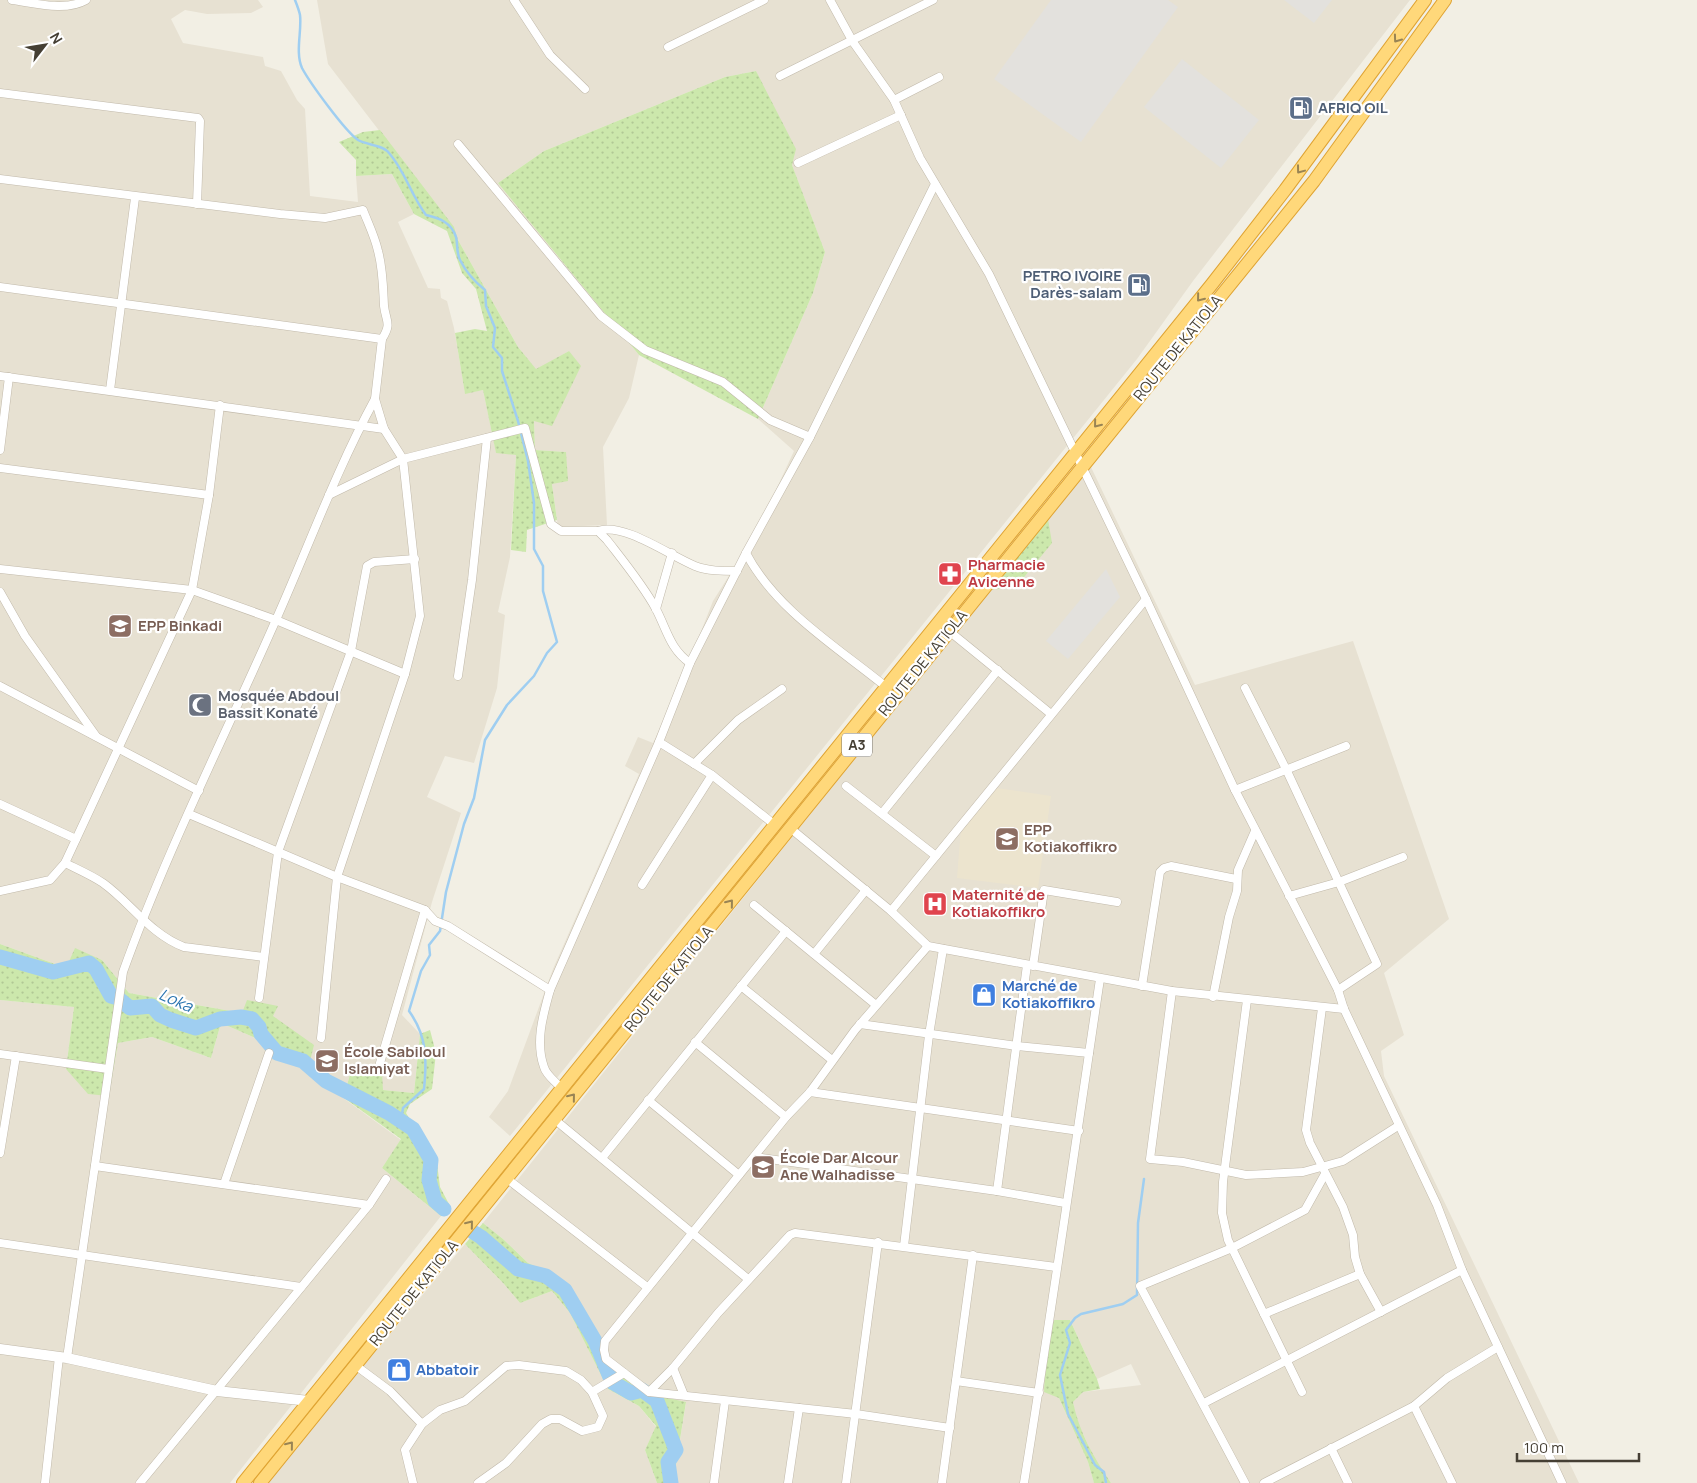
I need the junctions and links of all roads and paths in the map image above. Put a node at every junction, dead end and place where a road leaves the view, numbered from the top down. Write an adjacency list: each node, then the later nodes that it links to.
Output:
1 (12, 0): 2 (street)
2 (86, 0)
3 (514, 0): 13 (street)
4 (764, 0): 10 (street)
5 (830, 0): 9 (street)
6 (933, 0): 9 (street)
7 (1426, 0): 36 (highway, ROUTE DE KATIOLA / A3, one-way to 36)
8 (1446, 0): 38 (highway, ROUTE DE KATIOLA / A3)
9 (853, 42): 11 (street); 15 (street)
10 (668, 47)
11 (780, 76)
12 (939, 77): 15 (street)
13 (585, 89)
14 (0, 92): 22 (street)
15 (894, 100): 16 (street)
16 (901, 115): 18 (street); 20 (street)
17 (458, 144): 33 (street)
18 (798, 163)
19 (0, 179): 21 (street)
20 (935, 184): 33 (street); 36 (street)
21 (135, 198): 22 (street); 24 (street)
22 (197, 204): 25 (street)
23 (0, 287): 24 (street)
24 (122, 302): 25 (street); 28 (street)
25 (382, 339): 29 (street)
26 (0, 376): 27 (street)
27 (10, 377): 28 (street); 35 (street)
28 (110, 390): 30 (street)
29 (375, 400): 31 (street); 32 (street)
30 (220, 405): 31 (street); 40 (street)
31 (360, 427): 32 (street); 41 (street)
32 (384, 429): 37 (street)
33 (810, 437): 43 (street)
34 (487, 438): 37 (street); 42 (street); 58 (street)
35 (0, 450)
36 (1074, 452): 38 (street); 60 (highway, ROUTE DE KATIOLA / A3)
37 (403, 459): 41 (street); 45 (street)
38 (1082, 467): 50 (street); 53 (highway, ROUTE DE KATIOLA / A3)
39 (0, 468): 40 (street)
40 (209, 495): 48 (street)
41 (329, 495): 52 (street)
42 (598, 531): 44 (street); 51 (street)
43 (746, 553): 47 (street); 60 (street)
44 (672, 554): 47 (street); 51 (street)
45 (415, 559): 54 (street); 57 (street)
46 (0, 569): 48 (street)
47 (737, 571): 55 (street)
48 (192, 590): 52 (street); 67 (street)
49 (0, 592): 64 (street)
50 (1146, 599): 63 (street); 72 (street)
51 (656, 609): 55 (street)
52 (276, 620): 54 (street); 73 (street)
53 (949, 631): 56 (street); 78 (highway, ROUTE DE KATIOLA / A3)
54 (351, 651): 57 (street); 81 (street)
55 (690, 663): 65 (street)
56 (998, 670): 63 (street); 75 (street)
57 (405, 674): 85 (street)
58 (458, 676)
59 (0, 686): 64 (street)
60 (885, 686): 77 (highway, ROUTE DE KATIOLA / A3)
61 (1245, 688): 69 (street)
62 (782, 689): 68 (street)
63 (1051, 714): 82 (street)
64 (97, 738): 67 (street)
65 (659, 742): 68 (street); 106 (street)
66 (1346, 746): 69 (street)
67 (118, 748): 73 (street); 80 (street)
68 (694, 764): 70 (street)
69 (1286, 770): 72 (street); 87 (street)
70 (712, 775): 77 (street); 88 (street)
71 (846, 786): 75 (street)
72 (1235, 790): 79 (street)
73 (199, 791): 76 (street)
74 (0, 804): 80 (street)
75 (883, 812): 82 (street)
76 (189, 814): 81 (street); 96 (street)
77 (774, 825): 127 (highway, ROUTE DE KATIOLA / A3)
78 (790, 828): 89 (street); 132 (highway, ROUTE DE KATIOLA / A3, one-way to 78)
79 (1255, 831): 86 (street); 91 (street)
80 (76, 839): 84 (street)
81 (278, 852): 85 (street); 101 (street)
82 (936, 856): 95 (street)
83 (1403, 857): 87 (street)
84 (65, 863): 90 (street); 96 (street)
85 (337, 877): 94 (street); 117 (street)
86 (1236, 879): 105 (street); 109 (street)
87 (1339, 882): 91 (street); 107 (street)
88 (642, 885)
89 (866, 890): 95 (street); 100 (street)
90 (0, 891)
91 (1289, 896): 107 (street)
92 (1118, 902): 102 (street)
93 (754, 906): 97 (street)
94 (424, 910): 106 (street); 125 (street)
95 (891, 911): 98 (street)
96 (142, 920): 101 (street); 126 (street)
97 (786, 931): 100 (street); 104 (street)
98 (928, 946): 99 (street); 112 (street)
99 (943, 949): 102 (street); 116 (street)
100 (814, 954): 112 (street)
101 (264, 957): 110 (street)
102 (1030, 965): 103 (street); 119 (street)
103 (1100, 979): 105 (street); 120 (street)
104 (741, 986): 118 (street); 124 (street)
105 (1142, 986): 108 (street)
106 (550, 990): 127 (street)
107 (1338, 990): 114 (street)
108 (1172, 991): 109 (street); 140 (street)
109 (1213, 996): 111 (street)
110 (259, 998)
111 (1247, 1000): 113 (street); 140 (street)
112 (876, 1005): 115 (street)
113 (1322, 1008): 114 (street); 141 (street)
114 (1344, 1009): 134 (street)
115 (860, 1024): 116 (street); 124 (street)
116 (929, 1035): 119 (street); 130 (street)
117 (321, 1038)
118 (695, 1042): 129 (street); 131 (street)
119 (1017, 1046): 120 (street); 133 (street)
120 (1089, 1052): 135 (street)
121 (269, 1053): 146 (street)
122 (0, 1054): 123 (street)
123 (16, 1056): 126 (street); 136 (street)
124 (832, 1060): 128 (street)
125 (380, 1063)
126 (108, 1069): 139 (street)
127 (561, 1088): 180 (highway, ROUTE DE KATIOLA / A3)
128 (810, 1092): 130 (street); 131 (street)
129 (648, 1100): 138 (street); 142 (street)
130 (921, 1108): 133 (street); 145 (street)
131 (786, 1117): 137 (street)
132 (554, 1119): 138 (street); 143 (highway, ROUTE DE KATIOLA / A3)
133 (1005, 1120): 135 (street); 147 (street)
134 (1398, 1126): 141 (street); 158 (street)
135 (1079, 1131): 148 (street)
136 (0, 1151)
137 (755, 1157): 142 (street); 145 (street)
138 (602, 1158): 150 (street)
139 (95, 1166): 146 (street); 155 (street)
140 (1224, 1171): 141 (street); 154 (street)
141 (1323, 1171): 154 (street); 159 (street)
142 (739, 1175): 150 (street)
143 (506, 1178): 162 (street); 169 (highway, ROUTE DE KATIOLA / A3, one-way to 143)
144 (386, 1179): 149 (street)
145 (913, 1179): 147 (street); 153 (street)
146 (224, 1184): 149 (street)
147 (997, 1191): 148 (street)
148 (1065, 1203): 157 (street)
149 (369, 1205): 161 (street)
150 (693, 1232): 160 (street); 162 (street)
151 (878, 1242): 153 (street); 160 (street); 184 (street)
152 (0, 1243): 155 (street)
153 (904, 1246): 156 (street)
154 (1232, 1248): 164 (street); 181 (street)
155 (82, 1253): 161 (street); 167 (street)
156 (973, 1256): 157 (street); 172 (street)
157 (1056, 1267): 177 (street)
158 (1462, 1270): 163 (street); 165 (street)
159 (1360, 1274): 163 (street); 164 (street)
160 (748, 1279): 170 (street)
161 (301, 1287): 173 (street)
162 (647, 1288): 171 (street)
163 (1381, 1312): 168 (street)
164 (1264, 1314): 168 (street)
165 (1498, 1346): 182 (street); 203 (street)
166 (0, 1349): 167 (street)
167 (63, 1358): 173 (street); 188 (street)
168 (1287, 1360): 176 (street); 181 (street)
169 (355, 1365): 185 (street); 191 (highway, ROUTE DE KATIOLA / A3, one-way to 169)
170 (673, 1368): 175 (street); 178 (street)
171 (624, 1373): 174 (street); 175 (street)
172 (956, 1381): 177 (street); 186 (street)
173 (217, 1391): 180 (street); 189 (street)
174 (592, 1392): 185 (street); 193 (street)
175 (650, 1392): 178 (street)
176 (1302, 1392)
177 (1039, 1393): 198 (street)
178 (684, 1395): 179 (street)
179 (725, 1401): 183 (street); 194 (street)
180 (308, 1402): 190 (highway, ROUTE DE KATIOLA / A3)
181 (1204, 1403): 199 (street)
182 (1414, 1406): 187 (street); 202 (street)
183 (799, 1408): 184 (street); 195 (street)
184 (856, 1414): 186 (street); 196 (street)
185 (422, 1424): 192 (street)
186 (950, 1428): 197 (street)
187 (1331, 1448): 200 (street); 201 (street)
188 (45, 1483)
189 (140, 1483)
190 (243, 1483)
191 (260, 1483)
192 (414, 1483)
193 (478, 1483)
194 (714, 1483)
195 (788, 1483)
196 (846, 1483)
197 (942, 1483)
198 (1024, 1483)
199 (1245, 1483)
200 (1264, 1483)
201 (1348, 1483)
202 (1452, 1483)
203 (1562, 1483)

